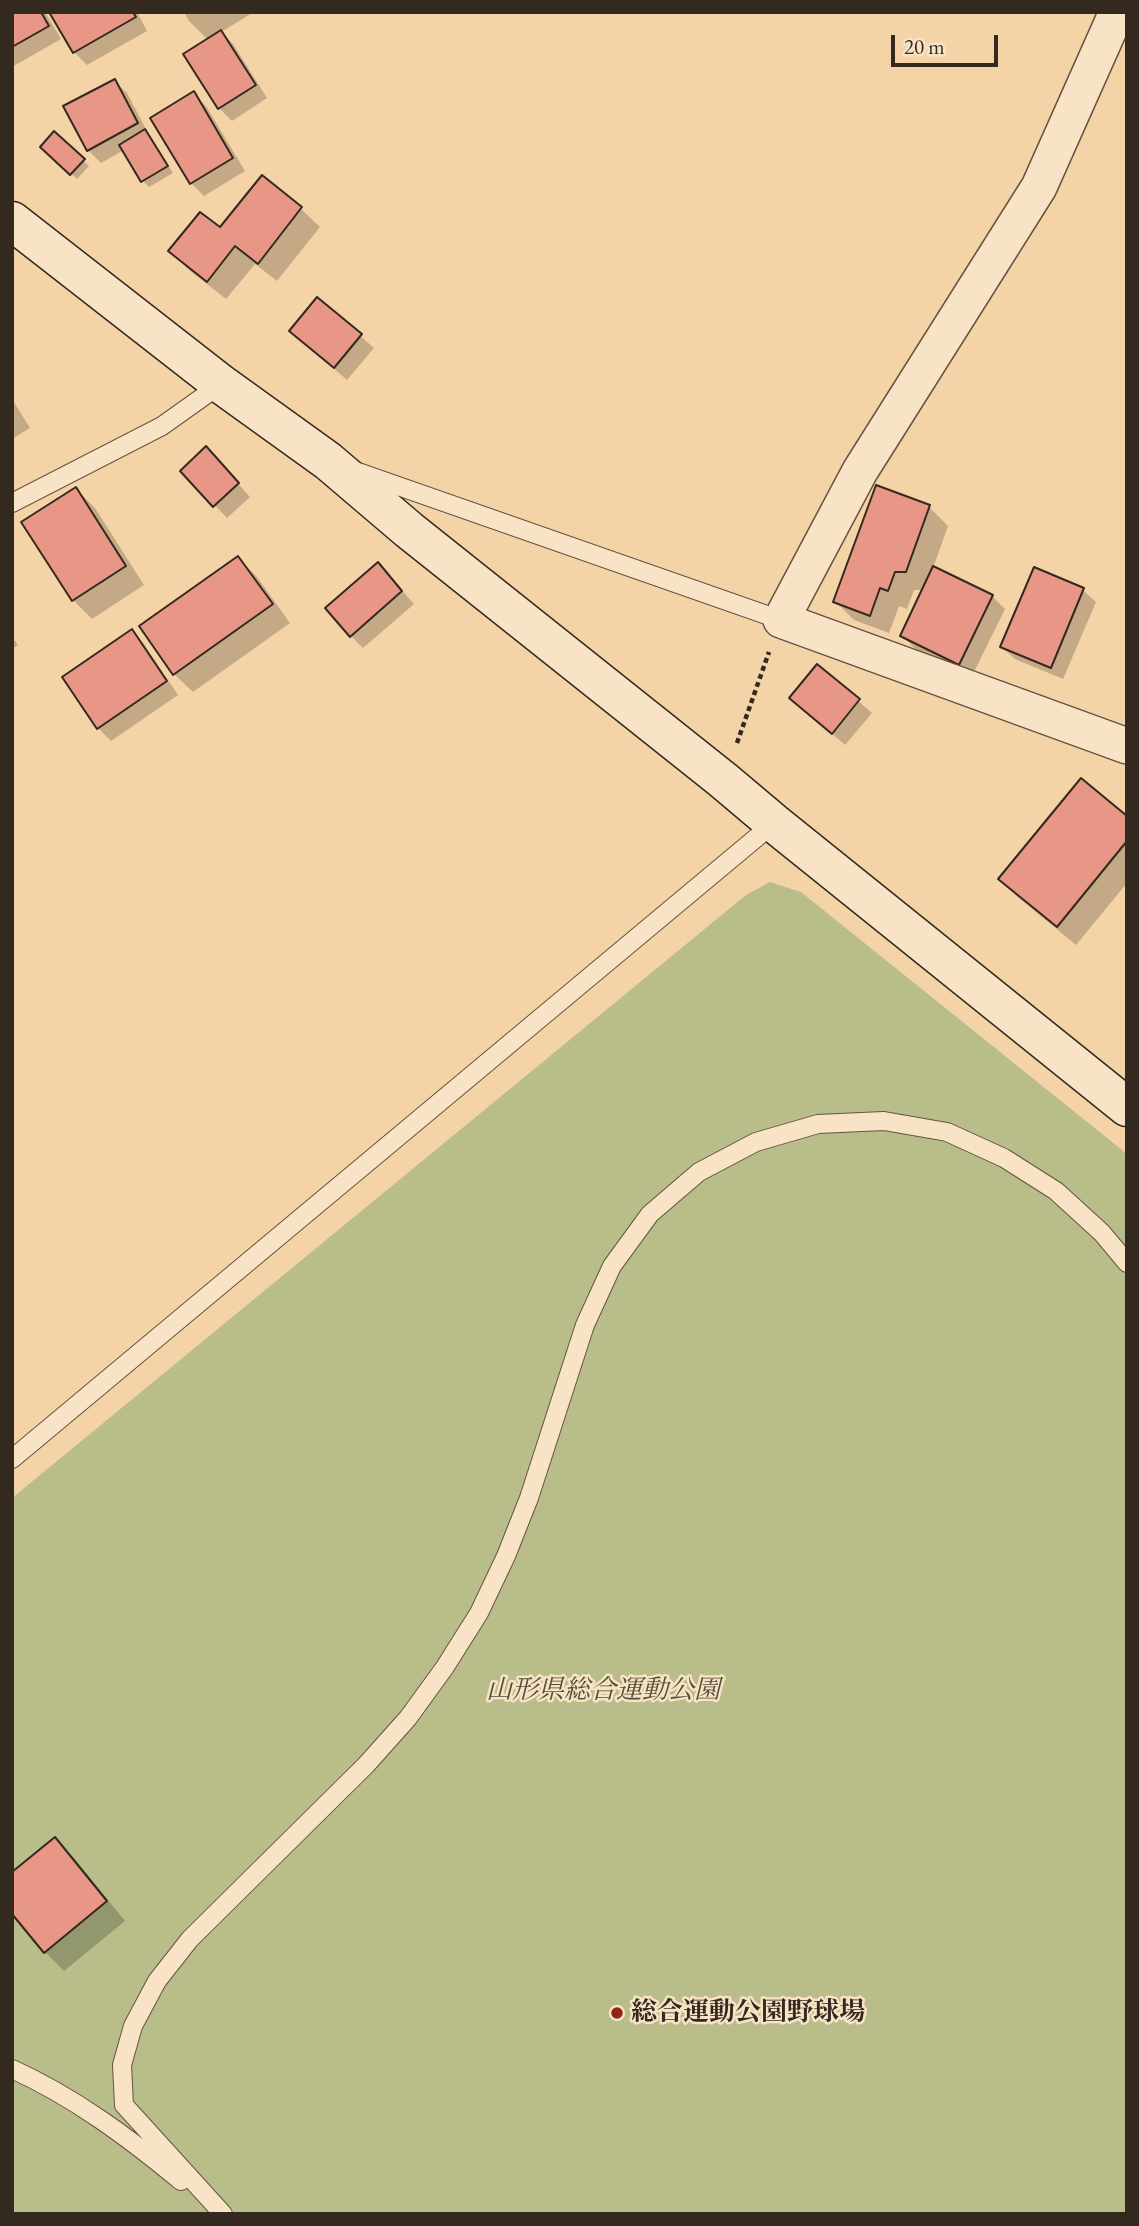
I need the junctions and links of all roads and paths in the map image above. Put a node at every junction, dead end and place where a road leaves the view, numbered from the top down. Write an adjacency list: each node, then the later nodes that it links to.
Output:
1 (1117, 12): 6 (street)
2 (12, 220): 3 (street)
3 (221, 384): 4 (street); 5 (lane)
4 (328, 461): 6 (lane); 8 (street)
5 (12, 503)
6 (781, 620): 7 (street); 8 (path)
7 (1127, 746)
8 (723, 780): 9 (street)
9 (774, 823): 10 (street); 12 (lane)
10 (1127, 1107)
11 (1127, 1263): 14 (lane)
12 (12, 1459)
13 (12, 2069): 14 (lane)
14 (222, 2214)

